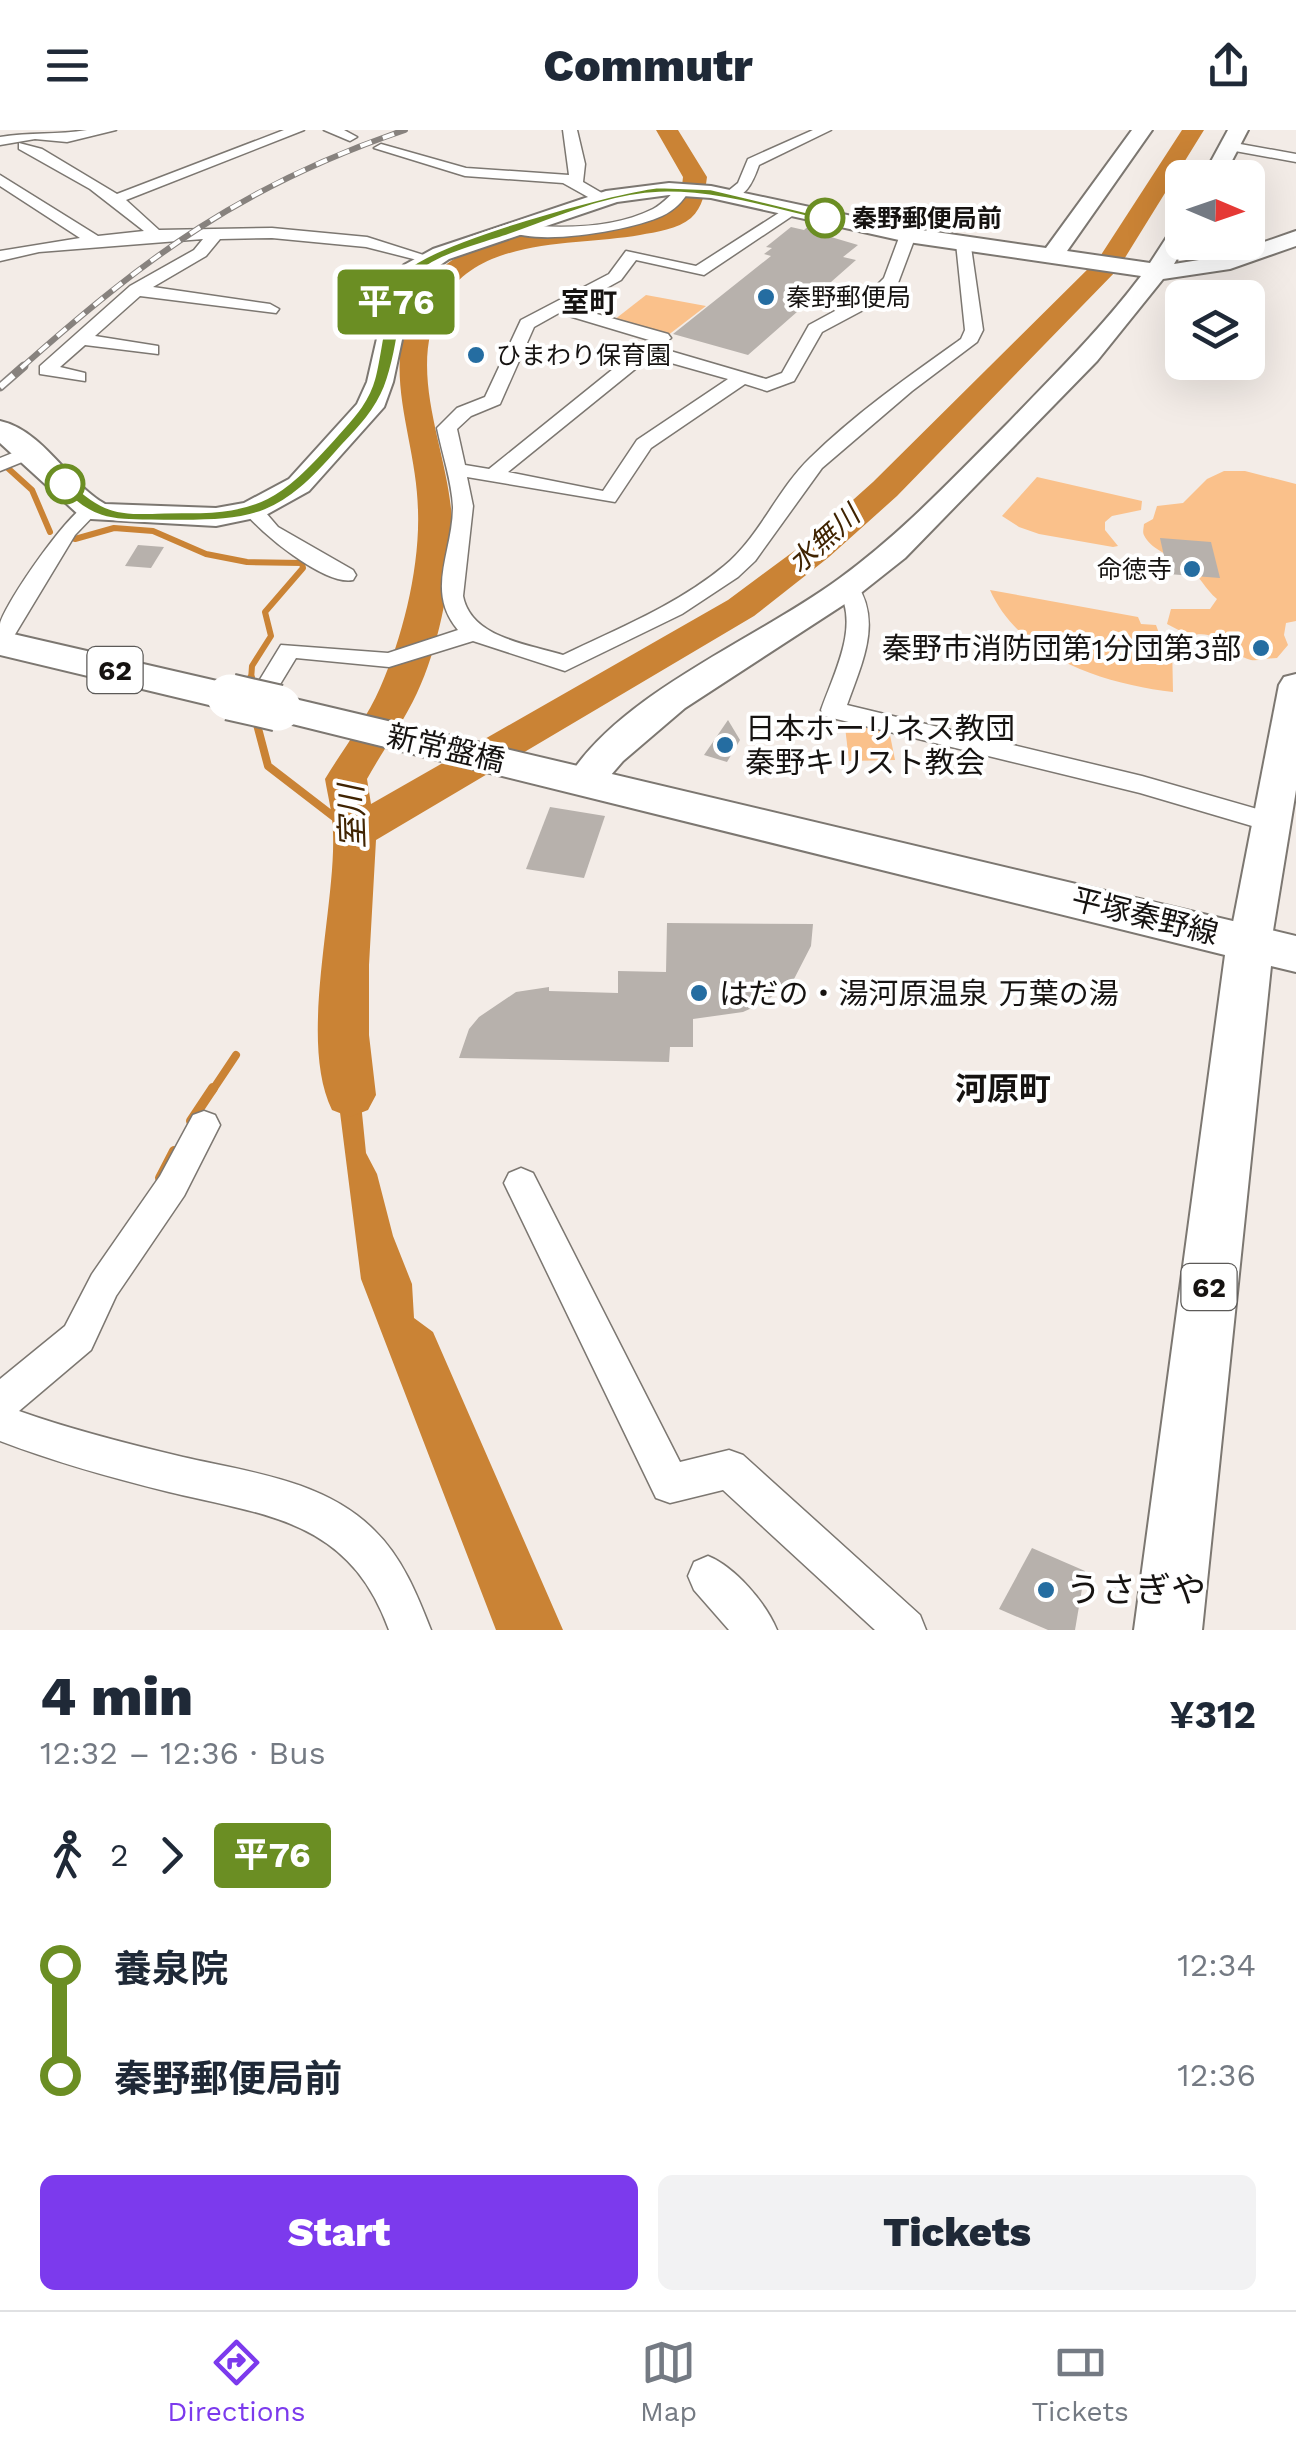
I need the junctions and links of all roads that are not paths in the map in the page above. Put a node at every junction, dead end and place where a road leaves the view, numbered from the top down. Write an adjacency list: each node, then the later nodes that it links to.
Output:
1 (110, 130): 9 (street)
2 (297, 130): 17 (street)
3 (332, 130): 7 (street)
4 (570, 130): 15 (street)
5 (824, 130): 16 (street)
6 (1142, 130): 29 (street)
7 (350, 136)
8 (1233, 138): 12 (street)
9 (0, 141)
10 (24, 146): 13 (street)
11 (380, 148): 15 (street)
12 (1296, 158)
13 (57, 163): 14 (street); 17 (street)
14 (8, 171): 26 (street)
15 (576, 181): 18 (street)
16 (702, 192): 18 (street); 19 (street); 20 (street)
17 (114, 200): 21 (street)
18 (602, 200): 20 (street)
19 (793, 210): 22 (street); 35 (street)
20 (514, 230): 32 (street)
21 (155, 234): 23 (street); 26 (street)
22 (908, 235): 27 (street); 43 (street)
23 (214, 236): 32 (street); 34 (street)
24 (0, 237): 28 (street)
25 (1296, 238): 33 (street)
26 (98, 242): 28 (street)
27 (964, 243): 29 (street); 52 (street)
28 (24, 251): 30 (street)
29 (1056, 255): 33 (street)
30 (0, 256)
31 (1165, 257): 33 (street)
32 (427, 261): 49 (street)
33 (1156, 272): 51 (street)
34 (136, 290): 36 (street); 37 (street)
35 (559, 308): 40 (street); 46 (street)
36 (270, 309)
37 (82, 338): 38 (street); 42 (street)
38 (121, 345): 39 (street); 41 (street)
39 (152, 350)
40 (650, 351): 43 (street); 47 (street)
41 (103, 360)
42 (79, 377)
43 (742, 378): 47 (street)
44 (0, 429): 45 (street)
45 (14, 459): 48 (street)
46 (458, 472): 47 (street); 52 (street)
47 (493, 475)
48 (90, 508): 49 (street); 53 (street)
49 (253, 510): 50 (street)
50 (345, 575)
51 (848, 588): 56 (street); 57 (street)
52 (472, 633): 55 (street)
53 (0, 642): 55 (main road, 62, bridge)
54 (1296, 685): 57 (street)
55 (274, 695): 56 (main road, 新常盤橋 / 62)
56 (564, 776): 58 (main road, 平塚秦野線 / 62)
57 (1269, 822): 58 (street)
58 (1273, 949): 67 (main road, 平塚秦野線 / 62)
59 (204, 1125): 61 (street)
60 (521, 1183): 66 (street)
61 (0, 1403)
62 (0, 1422): 64 (street)
63 (708, 1576): 65 (street)
64 (410, 1630)
65 (756, 1630)
66 (905, 1630)
67 (1168, 1630)

